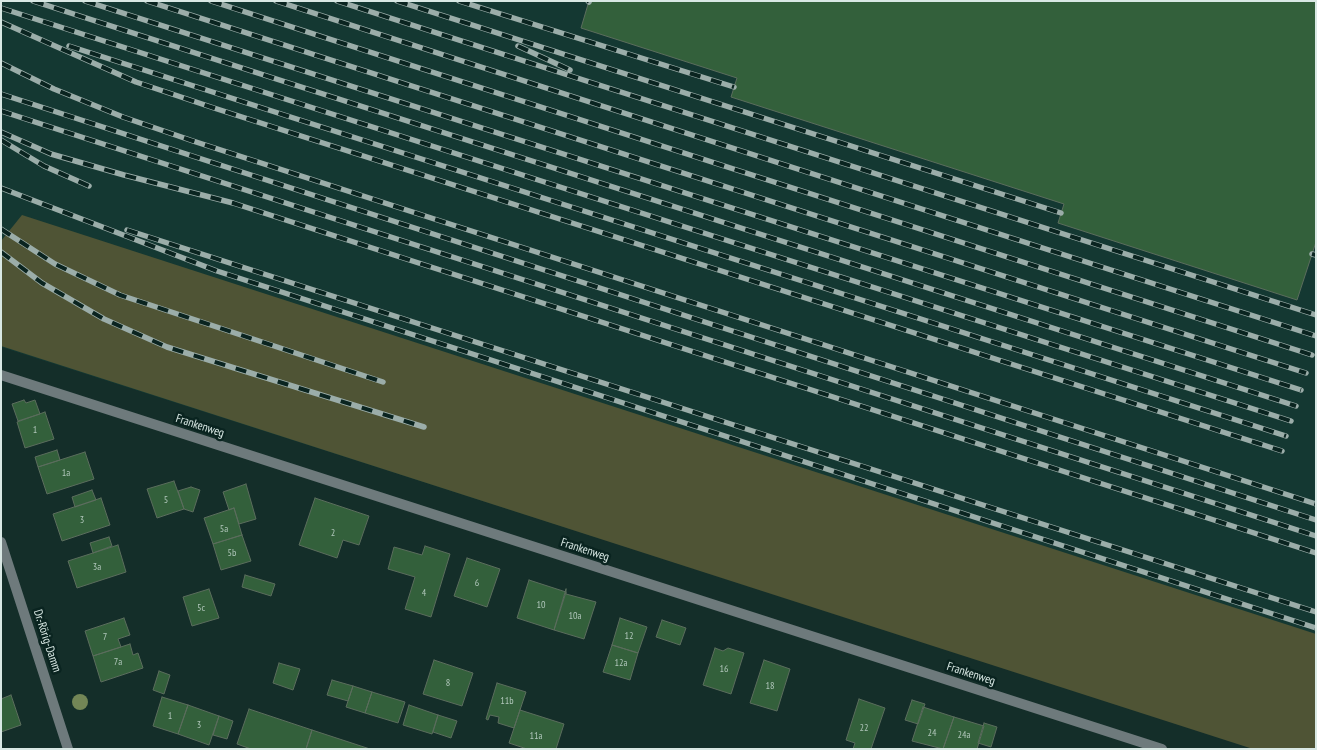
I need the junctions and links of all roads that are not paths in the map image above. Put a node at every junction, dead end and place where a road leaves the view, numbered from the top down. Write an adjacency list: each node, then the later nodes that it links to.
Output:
1 (1, 375): 3 (street, Frankenweg)
2 (1, 542): 4 (street, Dr.-Rörig-Damm)
3 (1140, 745): 5 (street, Frankenweg)
4 (68, 749)
5 (1162, 749)

